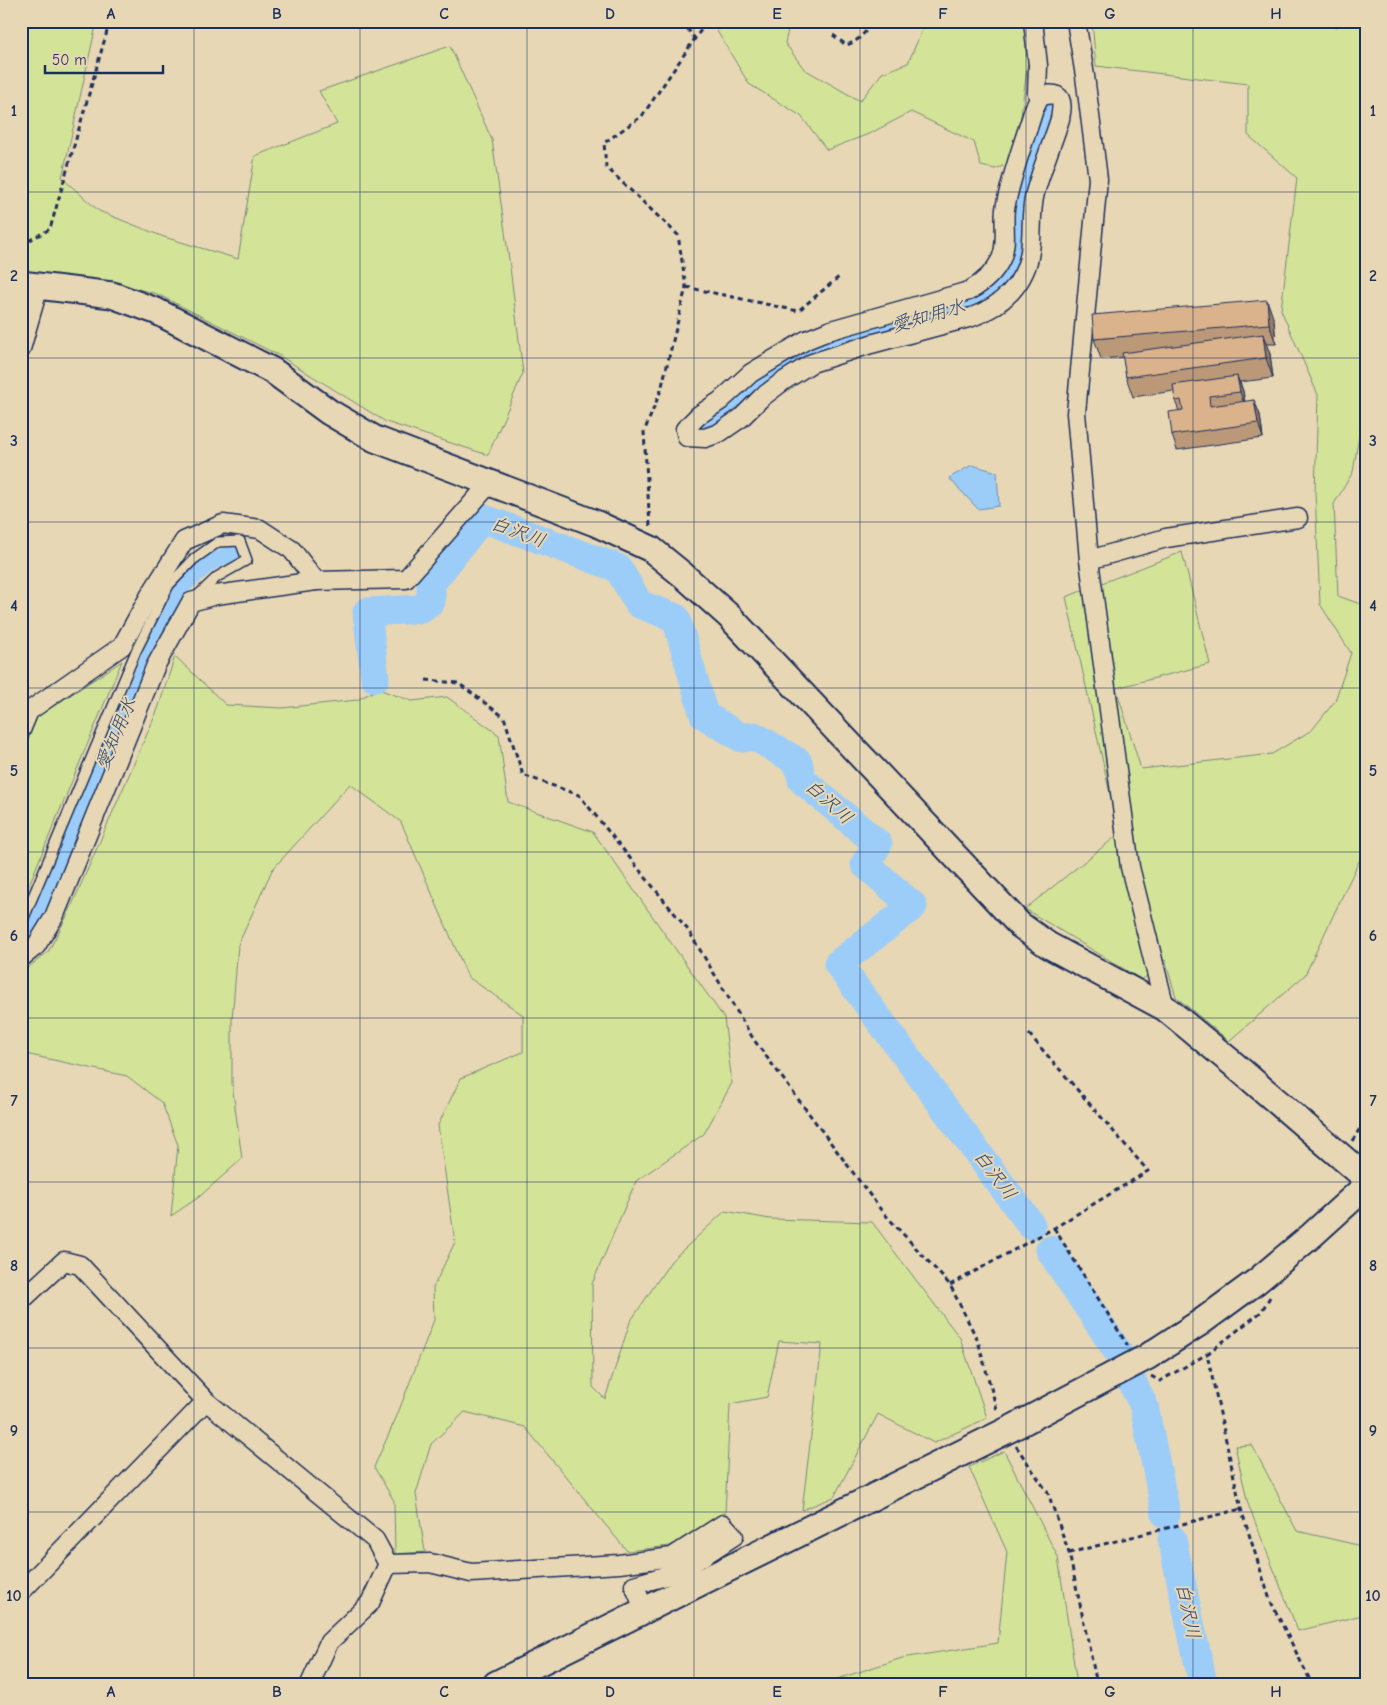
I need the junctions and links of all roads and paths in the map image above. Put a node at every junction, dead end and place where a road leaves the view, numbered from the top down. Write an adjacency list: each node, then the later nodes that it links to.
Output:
1 (110, 21): 10 (path)
2 (682, 21): 8 (path)
3 (707, 21): 8 (path)
4 (873, 21): 7 (path)
5 (1032, 21): 9 (street)
6 (1076, 21): 18 (street)
7 (833, 35)
8 (695, 39): 13 (path)
9 (1039, 99): 9 (street)
10 (21, 245)
11 (839, 277): 13 (path)
12 (30, 285): 14 (street); 15 (street)
13 (686, 287): 17 (path)
14 (21, 349)
15 (490, 483): 17 (street); 19 (street)
16 (1298, 518): 18 (street)
17 (651, 549): 25 (street)
18 (1088, 560): 25 (street)
19 (316, 581): 20 (street); 22 (street)
20 (191, 602): 23 (lane); 24 (street)
21 (426, 680): 30 (path)
22 (21, 730)
23 (21, 925)
24 (21, 958)
25 (1165, 1008): 27 (street)
26 (1028, 1033): 29 (path)
27 (1366, 1178)
28 (1366, 1186): 43 (street)
29 (1054, 1228): 30 (path); 33 (path)
30 (950, 1285): 37 (path)
31 (1271, 1296): 34 (path)
32 (21, 1301): 36 (street)
33 (1133, 1353)
34 (1207, 1354): 35 (path); 39 (path)
35 (1146, 1374)
36 (206, 1401): 41 (street); 42 (street)
37 (997, 1410)
38 (1015, 1444): 40 (path)
39 (1241, 1509): 40 (path); 47 (path)
40 (1069, 1553): 46 (path)
41 (388, 1564): 43 (street); 44 (street)
42 (21, 1592)
43 (645, 1611): 45 (street)
44 (310, 1684)
45 (496, 1684)
46 (1097, 1684)
47 (1312, 1684)

